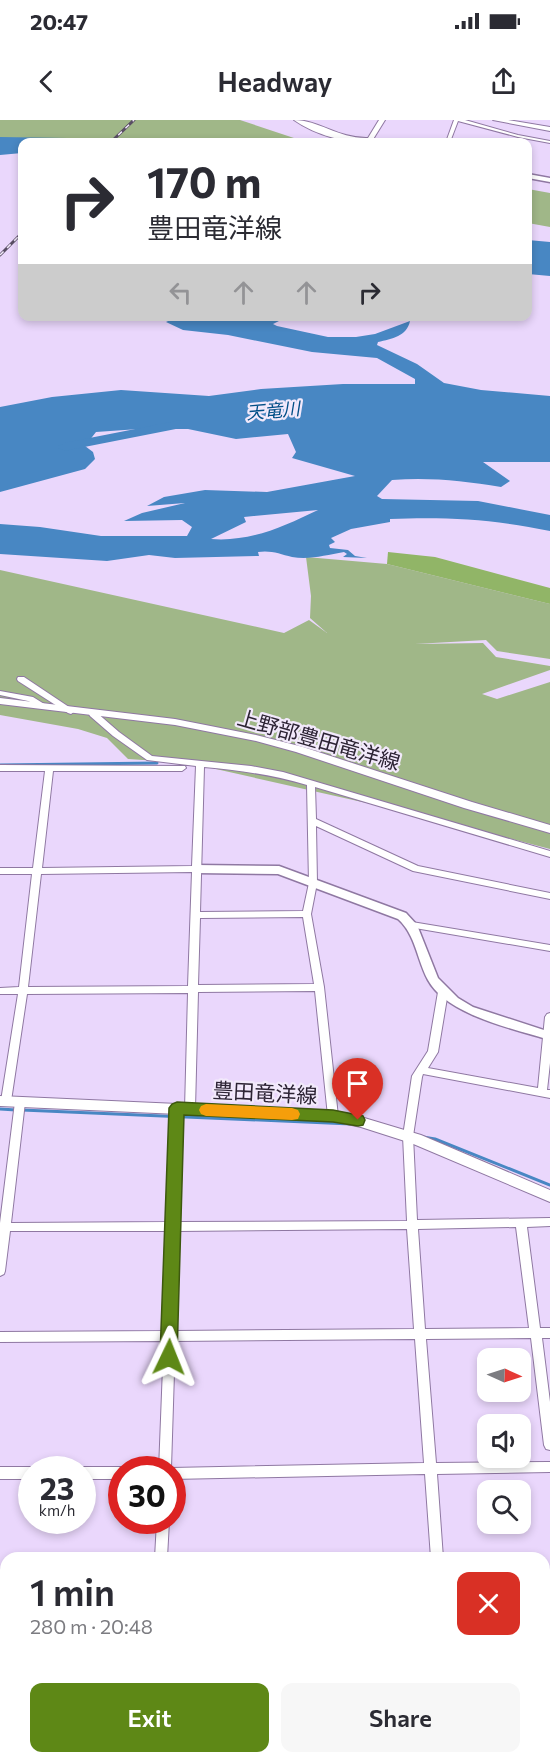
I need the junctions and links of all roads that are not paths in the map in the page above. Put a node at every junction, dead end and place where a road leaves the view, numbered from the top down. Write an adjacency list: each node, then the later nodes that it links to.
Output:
1 (297, 120): 6 (main road)
2 (382, 120): 7 (main road)
3 (458, 120): 8 (street); 9 (street)
4 (496, 120): 5 (main road)
5 (550, 129)
6 (344, 138)
7 (371, 138)
8 (450, 138)
9 (529, 138)
10 (532, 139): 11 (street)
11 (550, 142)
12 (532, 178): 13 (street)
13 (550, 180)
14 (21, 679): 18 (street)
15 (0, 693): 17 (street)
16 (0, 700): 17 (main road, 上野部豊田竜洋線)
17 (45, 706): 18 (main road, 上野部豊田竜洋線)
18 (70, 711): 19 (main road, 上野部豊田竜洋線)
19 (93, 714): 20 (street); 25 (main road, 上野部豊田竜洋線)
20 (200, 765): 22 (street); 23 (street); 27 (street)
21 (0, 768): 22 (street)
22 (49, 768): 28 (street)
23 (311, 783): 24 (street); 26 (street)
24 (312, 821): 30 (street); 31 (street)
25 (550, 829)
26 (550, 854)
27 (196, 869): 28 (street); 30 (street); 33 (street)
28 (38, 870): 29 (street); 39 (street)
29 (0, 871)
30 (313, 882): 32 (street); 34 (street)
31 (550, 896)
32 (306, 914): 33 (street); 36 (street)
33 (195, 915): 37 (street)
34 (412, 925): 35 (street); 40 (street)
35 (550, 948)
36 (319, 987): 37 (street); 48 (street)
37 (193, 989): 39 (street); 47 (street)
38 (0, 991): 39 (street)
39 (23, 991): 45 (street)
40 (443, 993): 42 (street); 43 (street)
41 (550, 1017): 42 (street)
42 (548, 1036): 44 (street)
43 (420, 1070): 44 (street); 49 (street)
44 (546, 1094)
45 (3, 1101): 46 (main road, 豊田竜洋線)
46 (20, 1102): 47 (main road, 豊田竜洋線); 55 (street)
47 (183, 1109): 48 (main road, 豊田竜洋線); 54 (street)
48 (333, 1116): 49 (main road, 豊田竜洋線)
49 (408, 1136): 50 (main road, 豊田竜洋線); 53 (street)
50 (550, 1196)
51 (550, 1222): 52 (street)
52 (520, 1223): 53 (street); 57 (street)
53 (412, 1225): 54 (street); 59 (street)
54 (174, 1226): 55 (street); 60 (street)
55 (3, 1227): 56 (street)
56 (0, 1271)
57 (535, 1333): 58 (street); 59 (street); 62 (street)
58 (550, 1333)
59 (420, 1334): 60 (street); 65 (street)
60 (170, 1335): 61 (street); 63 (street)
61 (0, 1337)
62 (550, 1444)
63 (166, 1456)
64 (550, 1467): 65 (street)
65 (431, 1468): 68 (street); 71 (street)
66 (0, 1473): 67 (street)
67 (18, 1473)
68 (186, 1473)
69 (162, 1534): 70 (street)
70 (161, 1552)
71 (437, 1552)

